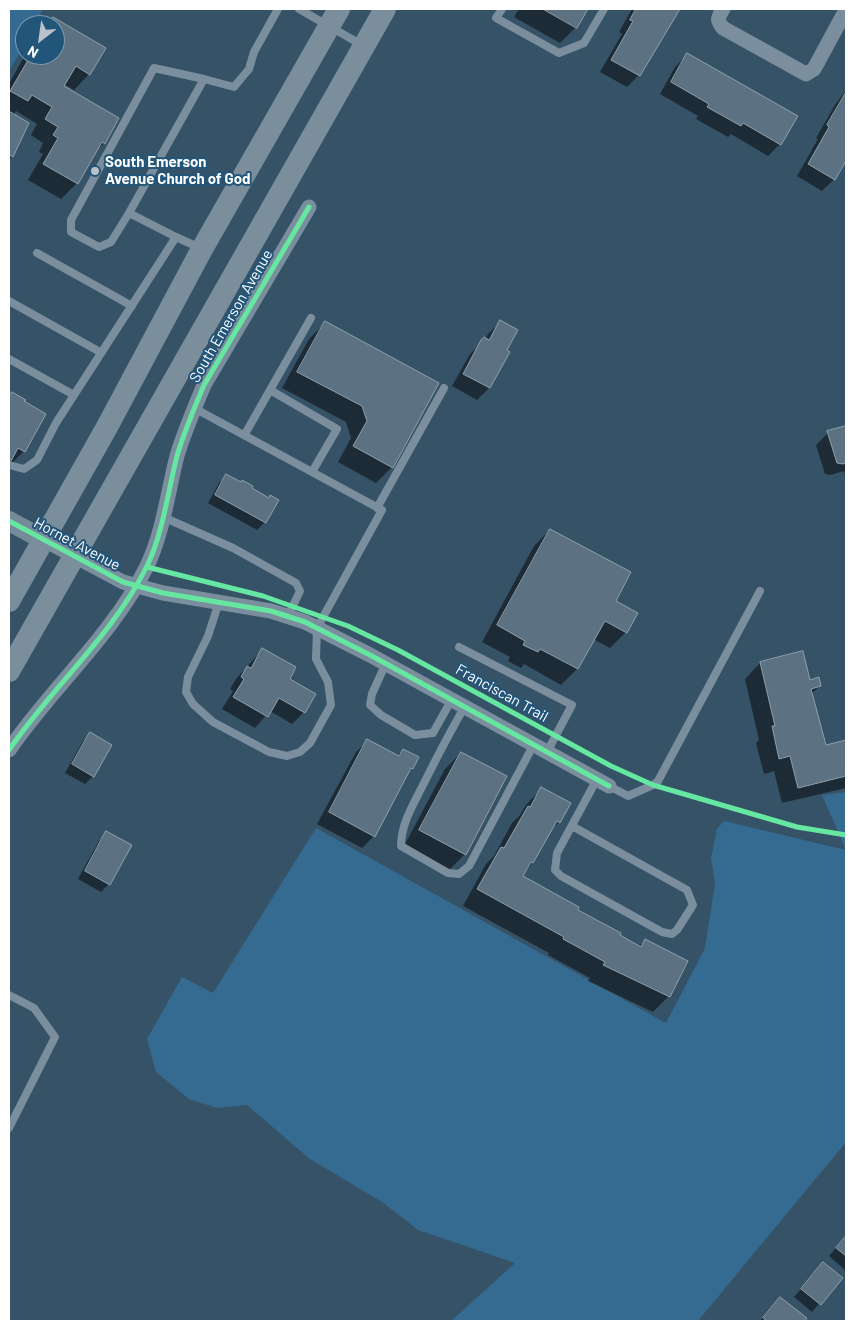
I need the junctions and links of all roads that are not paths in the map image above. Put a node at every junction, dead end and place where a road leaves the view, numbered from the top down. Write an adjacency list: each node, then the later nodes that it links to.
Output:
1 (278, 9): 10 (lane)
2 (299, 9): 8 (lane)
3 (385, 9): 9 (main road, South Emerson Avenue)
4 (502, 9): 5 (lane)
5 (604, 9)
6 (723, 9): 7 (street)
7 (846, 10)
8 (334, 17): 9 (lane); 14 (main road)
9 (364, 46): 32 (main road, South Emerson Avenue)
10 (204, 79): 12 (lane); 12 (lane)
11 (309, 207): 24 (street, South Emerson Avenue)
12 (129, 213): 13 (lane)
13 (176, 237): 14 (lane); 17 (lane)
14 (202, 249): 31 (main road)
15 (37, 253): 17 (lane)
16 (9, 300): 19 (lane)
17 (132, 306): 19 (lane)
18 (311, 318): 22 (lane)
19 (100, 352): 23 (lane)
20 (9, 359): 23 (lane)
21 (444, 388): 28 (lane)
22 (270, 390): 25 (lane); 27 (lane)
23 (74, 394): 26 (lane)
24 (194, 408): 25 (lane); 29 (street, South Emerson Avenue)
25 (245, 434): 27 (lane)
26 (9, 465)
27 (312, 472): 28 (lane)
28 (377, 508): 38 (lane)
29 (163, 517): 33 (street, South Emerson Avenue); 37 (lane)
30 (9, 521): 31 (street, Hornet Avenue)
31 (44, 540): 32 (street, Hornet Avenue); 35 (main road)
32 (74, 556): 33 (street, Hornet Avenue); 41 (main road, South Emerson Avenue)
33 (135, 585): 36 (street, Hornet Avenue); 44 (street, South Emerson Avenue)
34 (760, 591): 45 (lane)
35 (9, 601)
36 (219, 602): 37 (street); 38 (lane)
37 (288, 616): 38 (street)
38 (317, 628): 40 (street)
39 (459, 646): 43 (lane)
40 (386, 663): 42 (street); 42 (lane)
41 (9, 671)
42 (458, 703): 43 (street); 43 (lane)
43 (540, 748): 45 (street)
44 (9, 750)
45 (603, 782): 46 (lane)
46 (572, 826): 46 (lane)
47 (9, 995): 48 (lane)
48 (9, 1128)

